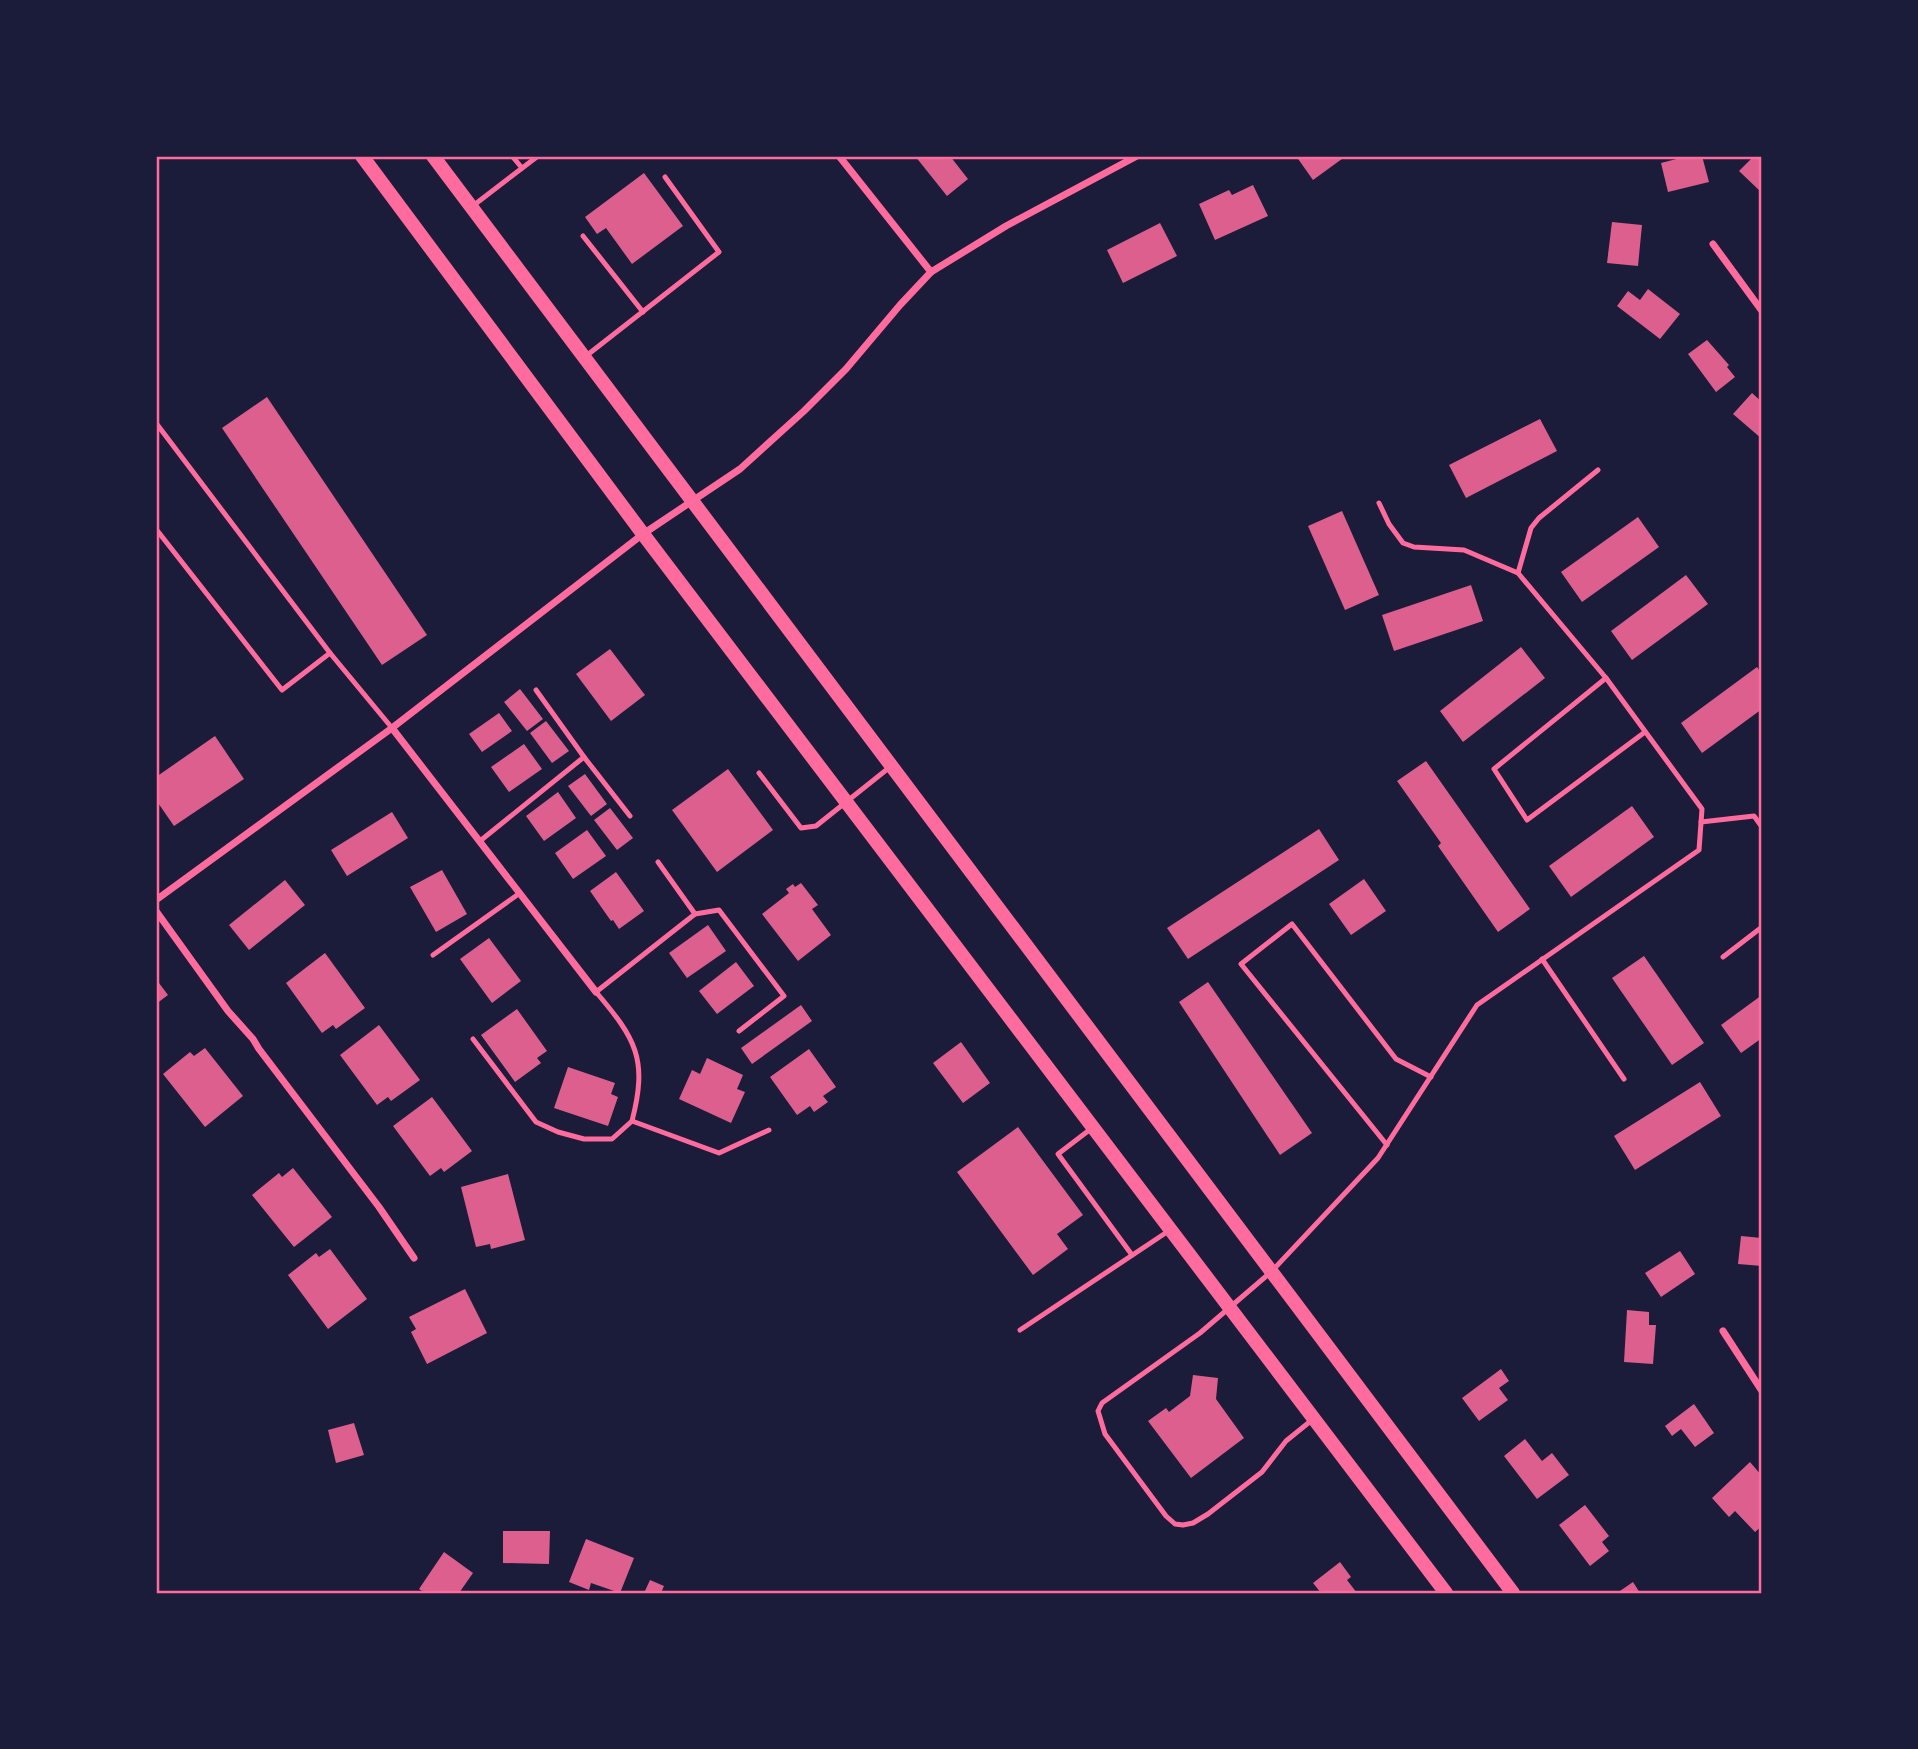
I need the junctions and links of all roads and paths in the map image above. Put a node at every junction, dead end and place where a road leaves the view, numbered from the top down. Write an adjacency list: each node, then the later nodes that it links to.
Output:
1 (362, 156): 21 (main road)
2 (433, 156): 9 (main road)
3 (512, 156): 7 (lane)
4 (538, 156): 7 (lane)
5 (839, 156): 12 (street)
6 (1137, 156): 12 (street)
7 (522, 168): 9 (lane)
8 (664, 177): 14 (lane)
9 (471, 207): 15 (main road)
10 (583, 236): 14 (lane)
11 (1713, 244): 13 (street)
12 (931, 272): 18 (street)
13 (1762, 311)
14 (643, 312): 15 (lane)
15 (584, 358): 18 (main road)
16 (156, 423): 23 (lane)
17 (1598, 470): 22 (lane)
18 (692, 502): 21 (street); 29 (main road)
19 (1379, 503): 22 (lane)
20 (156, 529): 23 (lane)
21 (643, 534): 26 (street); 31 (main road)
22 (1518, 573): 24 (lane)
23 (330, 653): 26 (lane)
24 (1606, 678): 27 (lane); 27 (lane)
25 (536, 690): 28 (lane)
26 (392, 727): 35 (street); 38 (street)
27 (1645, 732): 33 (lane)
28 (584, 757): 32 (lane); 35 (lane)
29 (890, 766): 31 (lane); 57 (main road)
30 (759, 773): 31 (lane)
31 (846, 801): 51 (main road)
32 (630, 816)
33 (1701, 822): 34 (lane); 44 (lane)
34 (1762, 827)
35 (480, 841): 37 (street)
36 (658, 862): 40 (lane)
37 (520, 893): 42 (lane); 45 (street)
38 (156, 900)
39 (156, 911): 56 (street)
40 (695, 914): 45 (lane); 46 (lane)
41 (1762, 926): 43 (lane)
42 (433, 955)
43 (1723, 957)
44 (1542, 959): 48 (lane); 49 (lane)
45 (596, 992): 50 (lane)
46 (739, 1031)
47 (473, 1039): 50 (lane)
48 (1430, 1077): 53 (lane); 53 (lane)
49 (1624, 1079)
50 (632, 1121): 52 (lane)
51 (1092, 1128): 54 (main road); 55 (lane)
52 (769, 1130)
53 (1387, 1145): 57 (lane)
54 (1170, 1230): 55 (lane); 58 (main road)
55 (1132, 1255): 59 (lane)
56 (414, 1258)
57 (1271, 1272): 58 (lane); 64 (main road)
58 (1229, 1307): 62 (main road); 62 (lane)
59 (1020, 1330)
60 (1723, 1331): 61 (street)
61 (1762, 1391)
62 (1314, 1418): 63 (main road)
63 (1446, 1593)
64 (1513, 1593)

